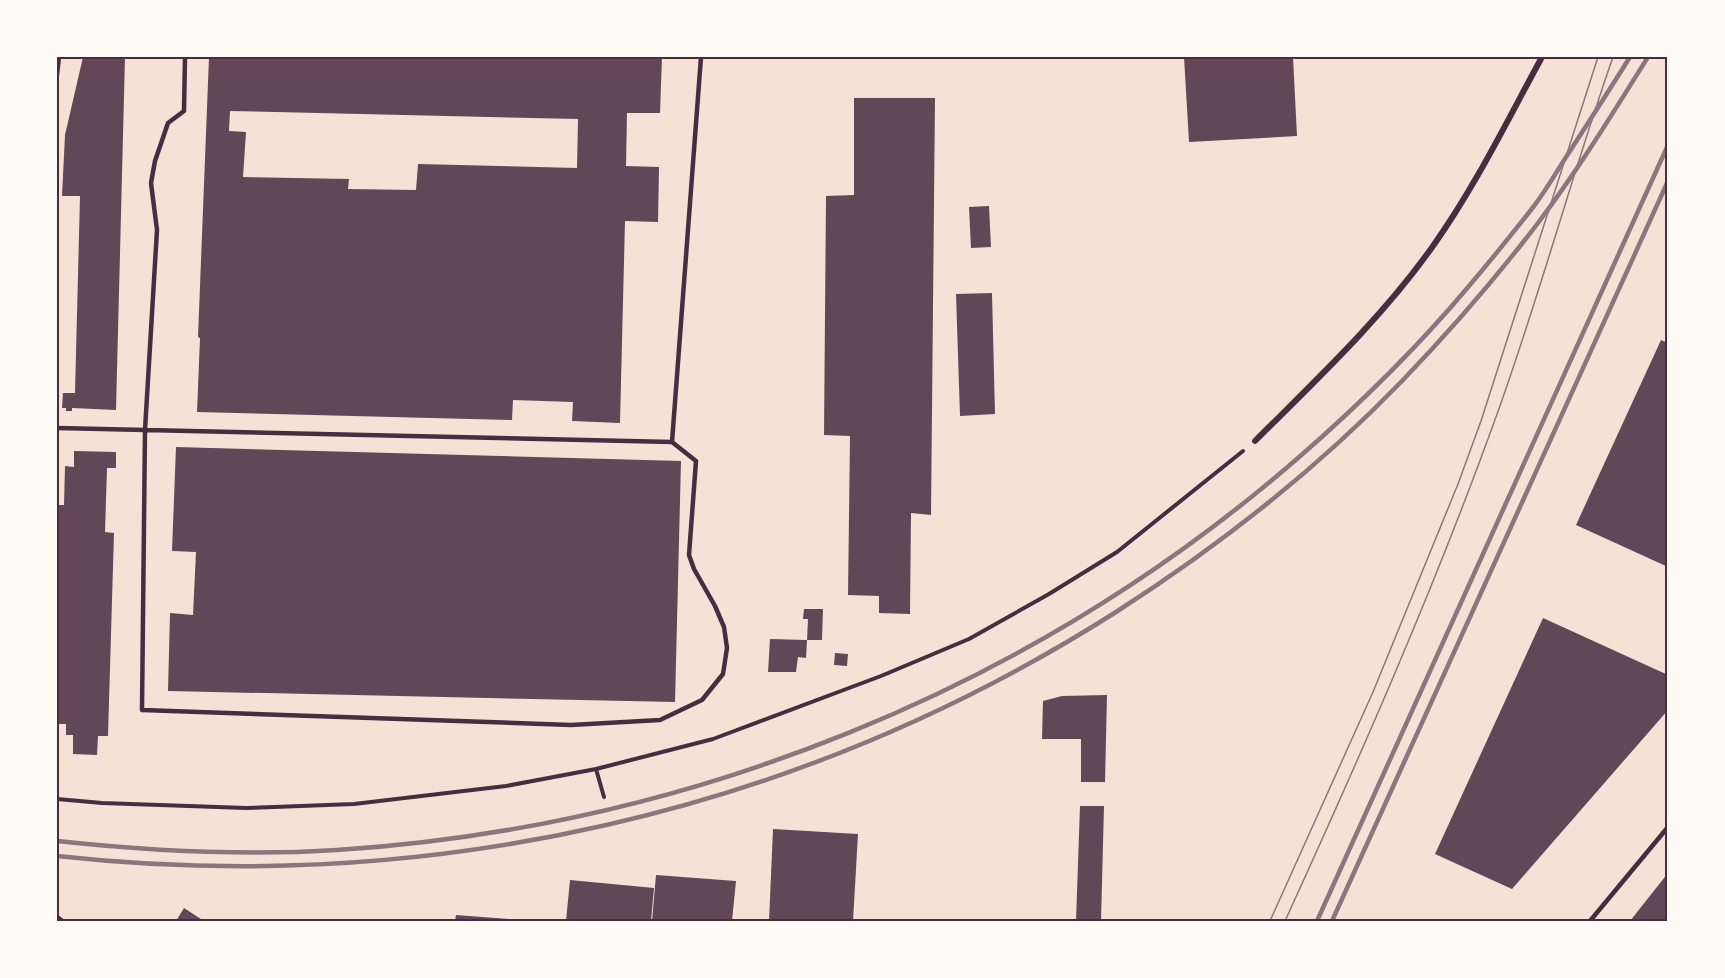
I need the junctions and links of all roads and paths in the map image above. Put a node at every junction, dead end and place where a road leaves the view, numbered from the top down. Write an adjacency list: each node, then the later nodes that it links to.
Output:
1 (59, 57): 5 (lane)
2 (185, 57): 7 (lane)
3 (701, 57): 9 (lane)
4 (1542, 57): 8 (street)
5 (57, 75)
6 (57, 428): 7 (lane)
7 (145, 430): 9 (lane); 9 (lane)
8 (1255, 441)
9 (672, 442)
10 (596, 769): 11 (path)
11 (604, 797)
12 (1668, 827): 15 (lane)
13 (57, 918): 14 (street)
14 (61, 921)
15 (1590, 921)

